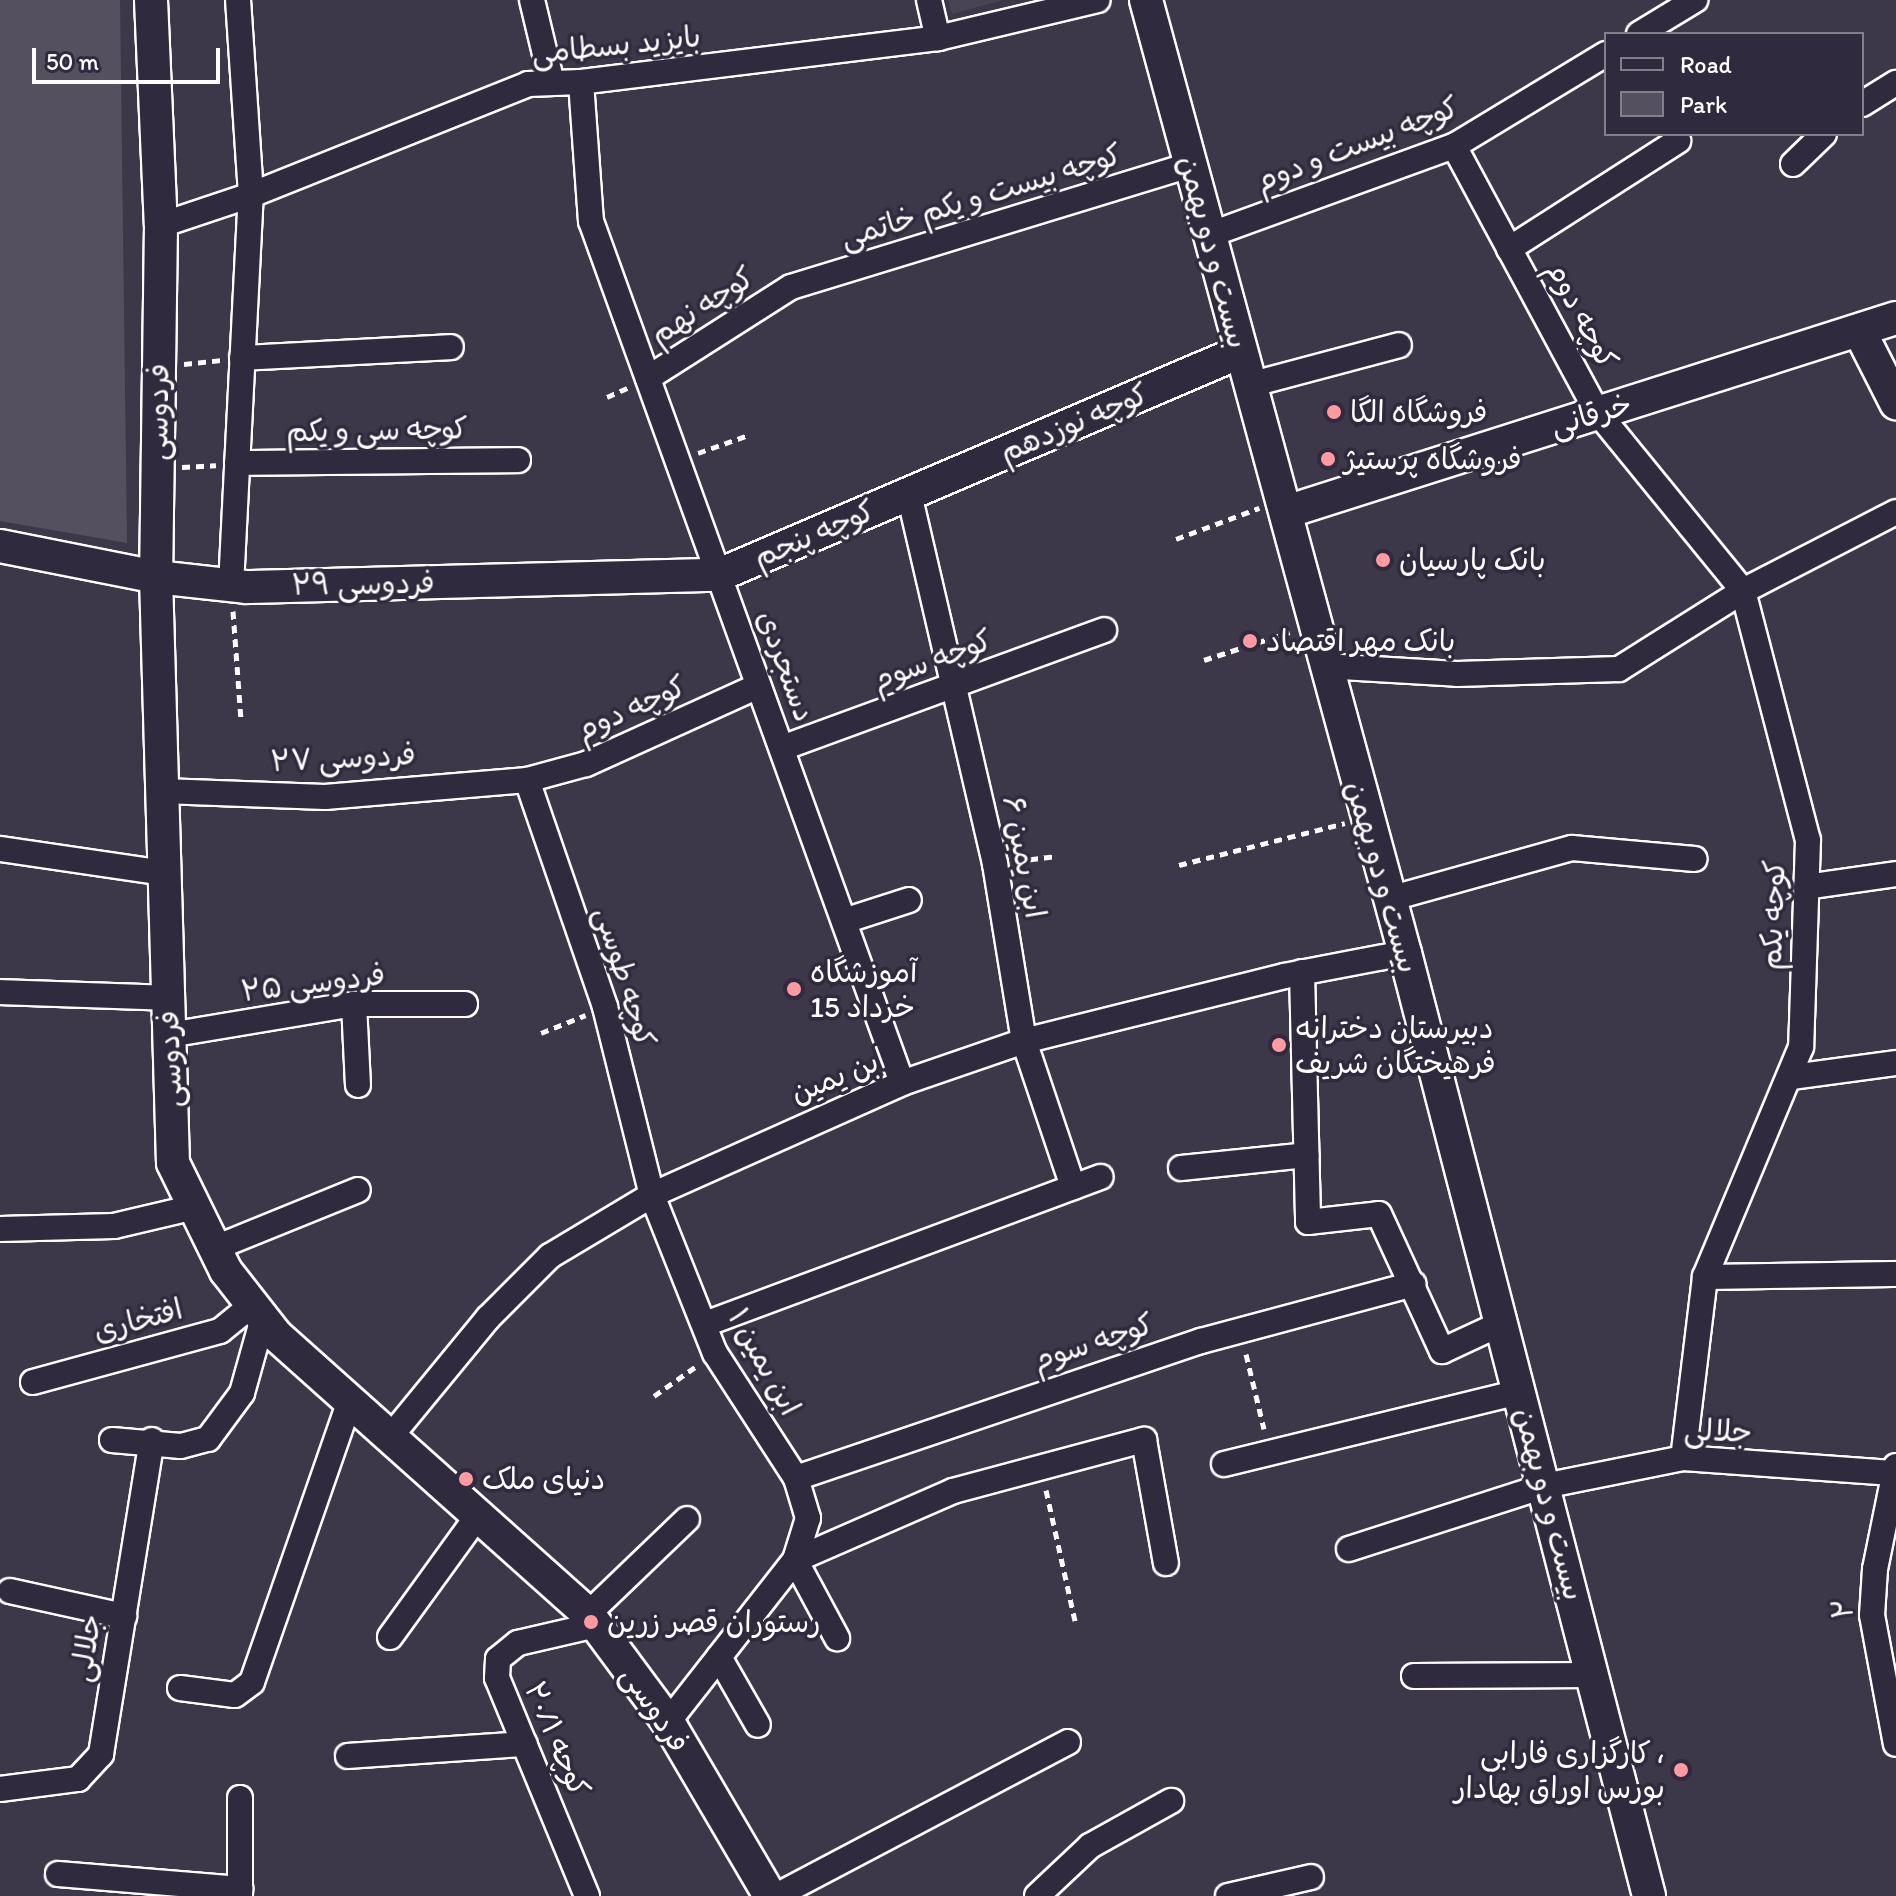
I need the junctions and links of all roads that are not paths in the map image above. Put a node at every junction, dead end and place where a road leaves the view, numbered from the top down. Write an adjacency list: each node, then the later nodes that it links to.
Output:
1 (151, 0): 21 (main road, فردوسی)
2 (238, 0): 20 (street)
3 (532, 0): 12 (street)
4 (929, 0): 9 (street)
5 (1098, 0): 9 (street, بایزید بسطامی)
6 (1146, 0): 19 (main road, بیست و دو بهمن)
7 (1695, 0): 8 (street)
8 (1642, 32)
9 (938, 38): 11 (street, بایزید بسطامی)
10 (1604, 55): 17 (street, کوچه بیست و دوم)
11 (581, 82): 12 (street, بایزید بسطامی); 31 (street, دستجردی)
12 (552, 83): 20 (street, بایزید بسطامی)
13 (1896, 83): 14 (street)
14 (1864, 103)
15 (1822, 136): 18 (street)
16 (1678, 141): 23 (street)
17 (1454, 146): 22 (street, کوچه بیست و دوم); 23 (street, کوچه دوم)
18 (1793, 164)
19 (1190, 165): 22 (main road, بیست و دو بهمن); 24 (street, کوچه بیست و یکم خاتمی)
20 (251, 195): 21 (street, بایزید بسطامی); 30 (street)
21 (161, 225): 42 (main road, فردوسی)
22 (1209, 235): 29 (main road, بیست و دو بهمن)
23 (1509, 249): 34 (street, کوچه دوم)
24 (791, 287): 31 (street, کوچه نهم)
25 (1896, 318): 26 (main road, خرقانی)
26 (1860, 332): 33 (main road); 34 (main road, خرقانی)
27 (1399, 345): 32 (street)
28 (451, 347): 30 (street)
29 (1240, 352): 32 (main road, بیست و دو بهمن); 37 (main road, کوچه نوزدهم)
30 (242, 358): 36 (street)
31 (648, 378): 41 (street, دستجردی)
32 (1249, 385): 38 (main road, بیست و دو بهمن)
33 (1896, 403)
34 (1598, 413): 38 (main road, خرقانی); 44 (street, کوچه یکم)
35 (518, 460): 36 (street, کوچه سی و یکم)
36 (237, 463): 43 (street)
37 (909, 494): 41 (main road, کوچه پنجم); 48 (street)
38 (1284, 506): 46 (main road, بیست و دو بهمن)
39 (1896, 512): 44 (street)
40 (0, 546): 42 (main road, فردوسی ۲۹)
41 (719, 575): 43 (main road, فردوسی ۲۹); 47 (street, دستجردی)
42 (156, 577): 43 (main road, فردوسی ۲۹); 51 (main road, فردوسی)
43 (231, 586)
44 (1743, 591): 46 (street); 56 (street, کوچه یکم)
45 (1104, 630): 48 (street, کوچه سوم)
46 (1324, 666): 57 (main road, بیست و دو بهمن)
47 (758, 686): 49 (street, دستجردی); 50 (street, کوچه دوم)
48 (954, 687): 49 (street, کوچه سوم); 67 (street, ابن یمین ۶)
49 (782, 748): 59 (street, دستجردی)
50 (527, 780): 51 (street, فردوسی ۲۷); 77 (street, کوچه طوسی)
51 (162, 791): 54 (main road, فردوسی)
52 (0, 849): 54 (street)
53 (1695, 859): 57 (street)
54 (165, 873): 63 (main road, فردوسی)
55 (1896, 874): 56 (street)
56 (1806, 887): 69 (street, کوچه یکم)
57 (1389, 899): 60 (main road, بیست و دو بهمن)
58 (909, 900): 59 (street)
59 (844, 921): 70 (street, دستجردی)
60 (1405, 953): 61 (street, ابن یمین); 85 (main road, بیست و دو بهمن)
61 (1302, 972): 67 (street, ابن یمین); 72 (street)
62 (0, 992): 63 (street)
63 (168, 998): 66 (main road, فردوسی)
64 (354, 1004): 65 (street, فردوسی ۲۵); 66 (street, فردوسی ۲۵); 71 (street)
65 (465, 1004)
66 (169, 1035): 78 (main road, فردوسی)
67 (1024, 1041): 70 (street, ابن یمین); 75 (street, ابن یمین ۶)
68 (1896, 1063): 69 (street)
69 (1792, 1077): 82 (street, کوچه یکم)
70 (902, 1083): 77 (street, ابن یمین)
71 (358, 1085)
72 (1306, 1155): 73 (street); 83 (street)
73 (1181, 1168)
74 (1101, 1177): 75 (street)
75 (1073, 1187): 86 (street)
76 (358, 1190): 80 (street)
77 (652, 1195): 86 (street, ابن یمین ۱); 90 (street, ابن یمین)
78 (195, 1207): 79 (street); 80 (main road, فردوسی)
79 (0, 1229)
80 (215, 1248): 84 (main road, فردوسی)
81 (1896, 1274): 82 (street)
82 (1705, 1277): 93 (street, کوچه یکم)
83 (1414, 1284): 85 (street); 96 (street, کوچه سوم)
84 (258, 1312): 87 (street, افتخاری); 89 (main road, فردوسی); 92 (street)
85 (1502, 1323): 88 (main road, بیست و دو بهمن)
86 (705, 1324): 96 (street, ابن یمین ۱)
87 (33, 1382)
88 (1519, 1392): 94 (street); 97 (main road, بیست و دو بهمن)
89 (350, 1400): 90 (main road, فردوسی); 111 (street)
90 (391, 1436): 98 (main road, فردوسی)
91 (112, 1440): 92 (street)
92 (152, 1440): 104 (street, جلالی)
93 (1683, 1458): 95 (street, جلالی); 97 (street, جلالی)
94 (1224, 1464)
95 (1894, 1470): 116 (street, ۲)
96 (796, 1478): 101 (street, ابن یمین ۱)
97 (1544, 1486): 100 (street, جلالی); 109 (main road, بیست و دو بهمن)
98 (479, 1514): 105 (main road, فردوسی); 106 (street)
99 (687, 1519): 105 (street)
100 (1349, 1549)
101 (795, 1560): 102 (street); 107 (street); 108 (street)
102 (1166, 1563)
103 (10, 1591): 104 (street)
104 (124, 1616): 118 (street, جلالی)
105 (592, 1620): 112 (main road, فردوسی); 115 (street, کوچه ۲۰/۱)
106 (390, 1637)
107 (837, 1638)
108 (719, 1657): 112 (street); 113 (street)
109 (1595, 1675): 110 (street); 129 (main road, بیست و دو بهمن)
110 (1414, 1676)
111 (180, 1688)
112 (668, 1722): 125 (main road, فردوسی)
113 (758, 1725)
114 (1068, 1742): 126 (street)
115 (525, 1744): 117 (street); 124 (street, کوچه ۲۰/۱)
116 (1896, 1744)
117 (348, 1756)
118 (0, 1789)
119 (240, 1798): 123 (street)
120 (1171, 1801): 127 (street)
121 (58, 1874): 123 (street)
122 (1311, 1877): 128 (street)
123 (240, 1893)
124 (587, 1896)
125 (770, 1896)
126 (776, 1896)
127 (1037, 1896)
128 (1228, 1896)
129 (1649, 1896)

